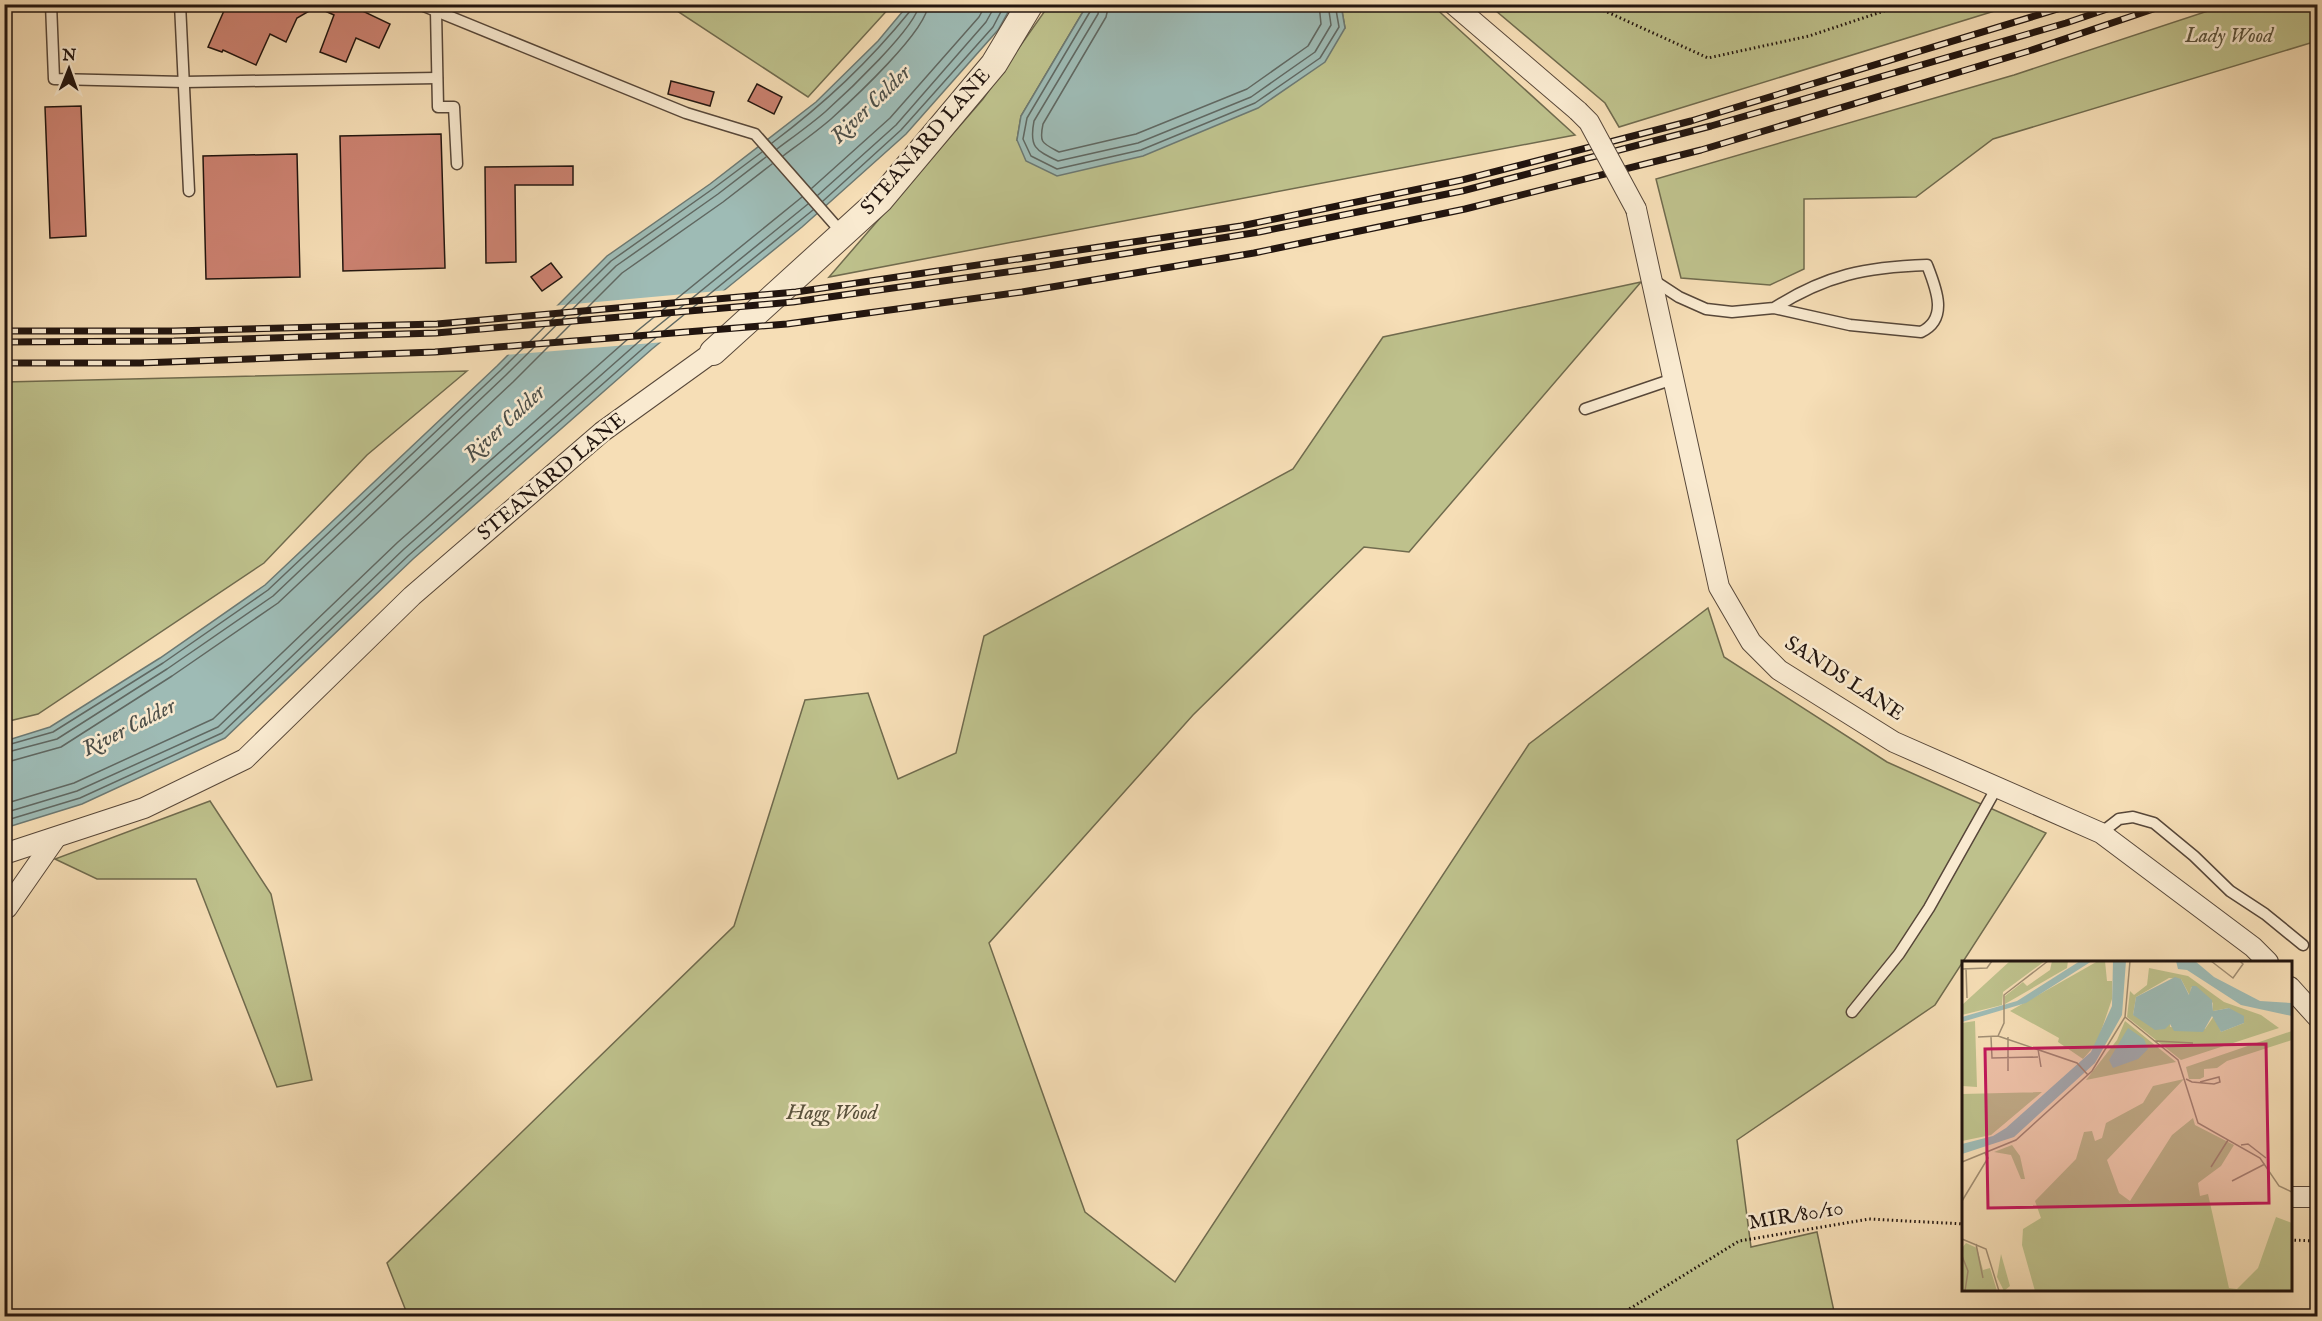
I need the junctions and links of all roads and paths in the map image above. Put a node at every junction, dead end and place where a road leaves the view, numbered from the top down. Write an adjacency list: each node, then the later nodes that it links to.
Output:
1 (51, 4): 10 (lane)
2 (180, 4): 10 (lane)
3 (419, 4): 8 (lane)
4 (1030, 4): 13 (street, STEANARD LANE)
5 (1453, 4): 14 (street, SANDS LANE, bridge)
6 (1577, 4): 7 (path)
7 (1905, 4)
8 (436, 11): 9 (lane); 13 (lane)
9 (437, 78): 10 (lane); 11 (lane)
10 (184, 81): 12 (lane)
11 (458, 164)
12 (189, 191)
13 (838, 228): 16 (street, STEANARD LANE)
14 (1650, 278): 15 (lane); 17 (street, SANDS LANE)
15 (1774, 308): 15 (lane)
16 (713, 352): 21 (street, STEANARD LANE)
17 (1673, 379): 18 (lane); 19 (street, SANDS LANE)
18 (1585, 409)
19 (1997, 787): 20 (street, SANDS LANE); 27 (lane)
20 (2101, 833): 24 (lane); 25 (street, SANDS LANE)
21 (55, 839): 22 (street, STEANARD LANE); 23 (street)
22 (4, 854)
23 (5, 908)
24 (2303, 945)
25 (2266, 961)
26 (2293, 994): 28 (street)
27 (1852, 1012)
28 (2318, 1018)
29 (2292, 1197): 30 (street)
30 (2318, 1197)
31 (1962, 1224): 34 (path, MIR/80/10)
32 (2292, 1240): 33 (path)
33 (2318, 1241)
34 (1618, 1317)

